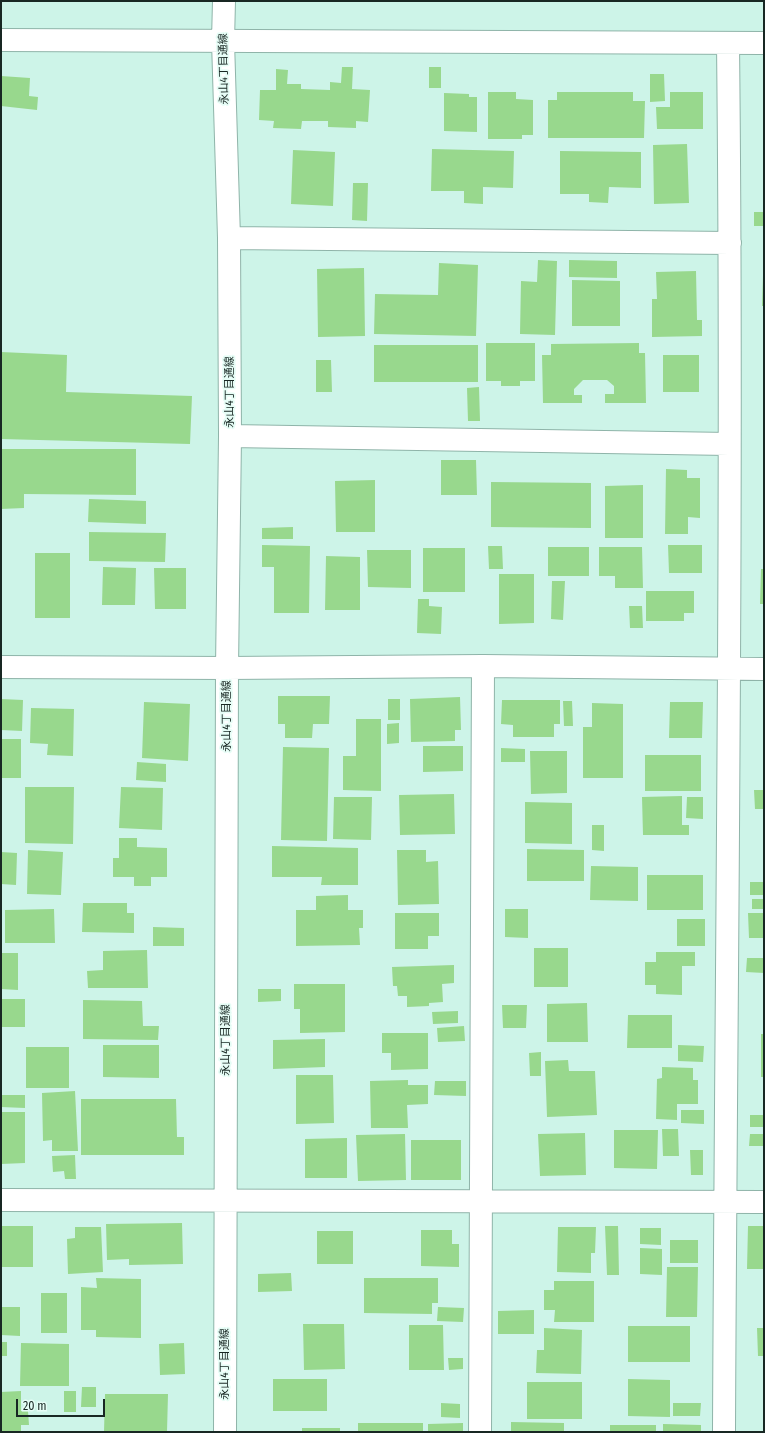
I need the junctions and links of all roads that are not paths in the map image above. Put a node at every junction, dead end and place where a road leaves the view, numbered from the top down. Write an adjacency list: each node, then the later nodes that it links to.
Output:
1 (224, 1): 3 (street, 永山4丁目通線)
2 (1, 40): 3 (street)
3 (223, 41): 5 (street); 6 (street, 永山4丁目通線)
4 (764, 42): 5 (street)
5 (728, 43): 7 (street)
6 (229, 238): 7 (street); 8 (street, 永山4丁目通線)
7 (730, 243): 9 (street)
8 (230, 436): 9 (street); 12 (street, 永山4丁目通線)
9 (729, 444): 13 (street)
10 (483, 666): 12 (street); 13 (street); 17 (street)
11 (1, 667): 12 (street)
12 (227, 668): 16 (street, 永山4丁目通線)
13 (730, 669): 14 (street); 18 (street)
14 (764, 669)
15 (1, 1200): 16 (street)
16 (226, 1200): 17 (street); 20 (street, 永山4丁目通線)
17 (480, 1201): 18 (street); 21 (street)
18 (725, 1201): 19 (street); 22 (street)
19 (764, 1202)
20 (225, 1432)
21 (480, 1432)
22 (724, 1432)

